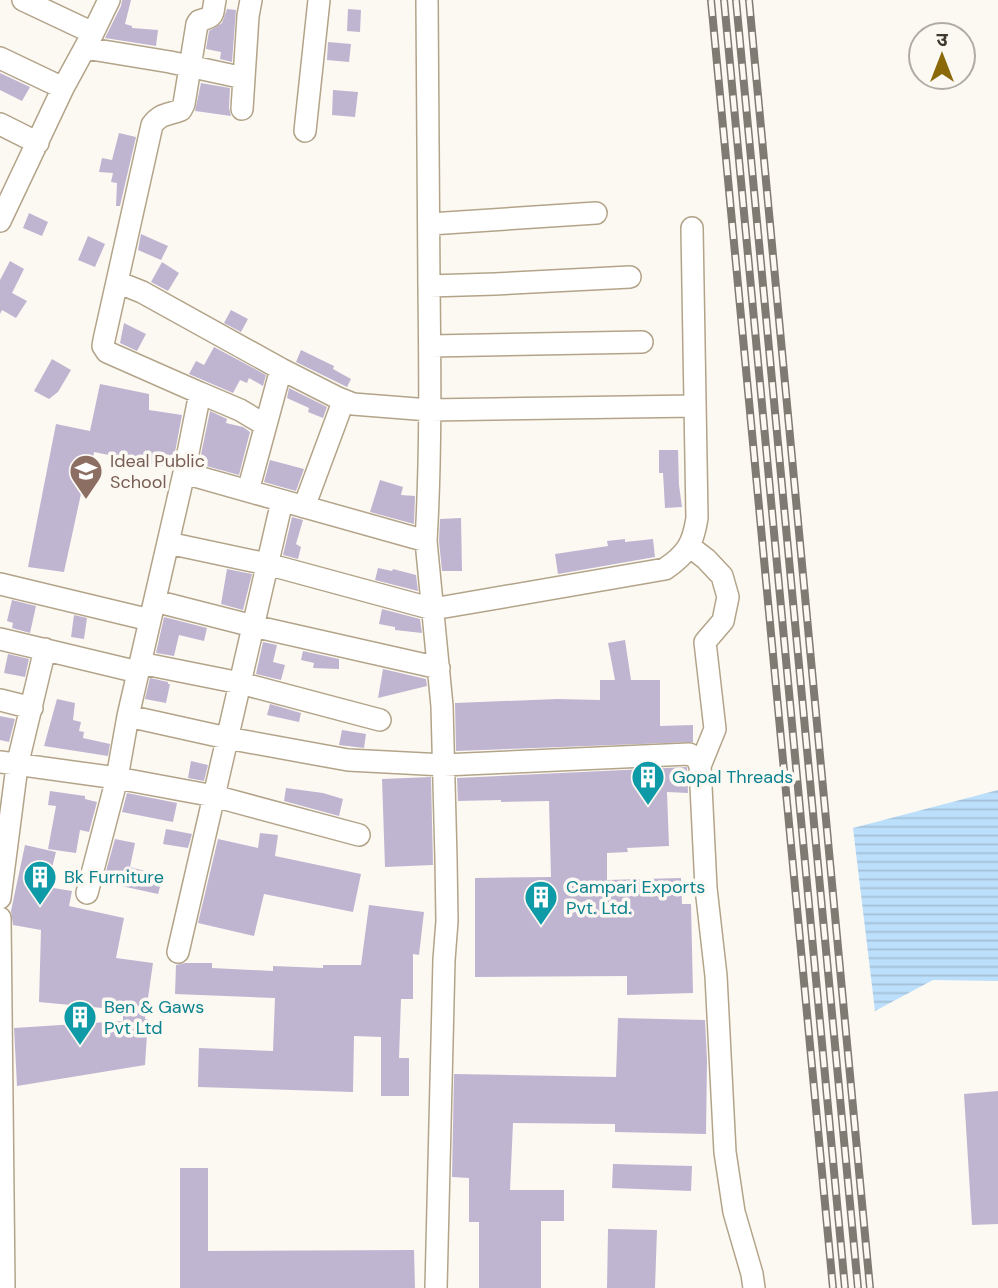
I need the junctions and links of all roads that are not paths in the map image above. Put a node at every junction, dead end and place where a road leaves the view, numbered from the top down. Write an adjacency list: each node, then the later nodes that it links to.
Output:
1 (23, 0): 7 (street)
2 (109, 0): 7 (street)
3 (215, 0): 9 (street)
4 (251, 0): 10 (street)
5 (319, 0): 14 (street)
6 (427, 0): 19 (street)
7 (89, 41): 9 (street); 11 (street)
8 (0, 58): 11 (street)
9 (190, 67): 10 (street); 22 (street)
10 (244, 78): 12 (street)
11 (63, 88): 15 (street)
12 (242, 109)
13 (0, 124): 15 (street)
14 (305, 131)
15 (37, 143): 16 (street)
16 (8, 185): 18 (street)
17 (596, 213): 19 (street)
18 (0, 221)
19 (430, 224): 23 (street)
20 (692, 228): 29 (street)
21 (630, 277): 23 (street)
22 (117, 282): 26 (street); 27 (street)
23 (429, 286): 25 (street)
24 (642, 342): 25 (street)
25 (431, 346): 30 (street)
26 (281, 369): 28 (street); 31 (street)
27 (200, 393): 31 (street); 32 (street)
28 (345, 401): 30 (street); 35 (street)
29 (694, 405): 30 (street); 38 (street)
30 (429, 410): 36 (street)
31 (265, 425): 33 (street)
32 (184, 473): 33 (street); 37 (street)
33 (248, 491): 34 (street)
34 (282, 501): 35 (street); 39 (street)
35 (304, 507): 36 (street)
36 (426, 541): 41 (street)
37 (168, 543): 39 (street); 42 (street)
38 (689, 546): 41 (street); 56 (street)
39 (267, 564): 41 (street); 43 (street)
40 (0, 584): 42 (street)
41 (433, 609): 47 (street)
42 (152, 610): 43 (street); 46 (street)
43 (253, 626): 47 (street); 48 (street)
44 (0, 639): 45 (street)
45 (45, 649): 46 (street); 50 (street)
46 (139, 667): 48 (street); 51 (street)
47 (439, 668): 55 (street)
48 (240, 683): 52 (street); 53 (street)
49 (0, 700): 50 (street)
50 (32, 708): 54 (street)
51 (128, 716): 53 (street); 57 (street)
52 (380, 720)
53 (227, 738): 55 (street); 58 (street)
54 (9, 764): 57 (street); 60 (street)
55 (444, 765): 56 (street); 66 (street)
56 (700, 766): 67 (street)
57 (117, 778): 58 (street); 61 (street)
58 (214, 796): 59 (street); 64 (street)
59 (359, 835)
60 (1, 875): 62 (street)
61 (88, 893)
62 (0, 898)
63 (0, 918): 65 (street)
64 (178, 952)
65 (4, 1288)
66 (436, 1288)
67 (754, 1288)

